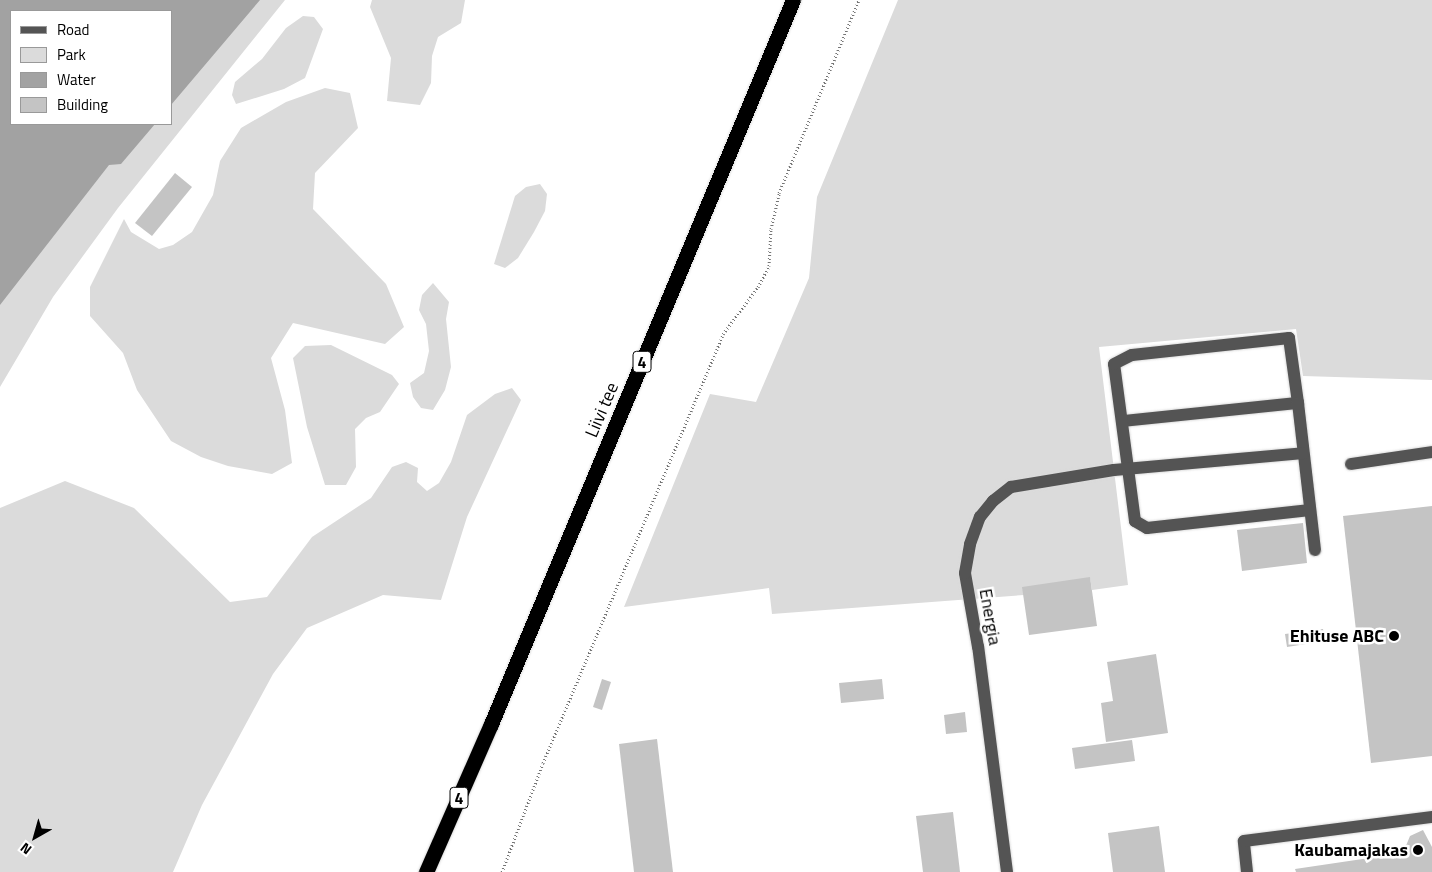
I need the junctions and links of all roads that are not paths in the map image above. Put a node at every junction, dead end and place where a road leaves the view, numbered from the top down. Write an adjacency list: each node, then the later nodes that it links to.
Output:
1 (793, 0): 10 (highway, Liivi tee / 4)
2 (1298, 403): 3 (street); 3 (street); 5 (street)
3 (1123, 421): 7 (street)
4 (1432, 452): 6 (street)
5 (1303, 453): 7 (street, Energia); 8 (street)
6 (1351, 464)
7 (1130, 470): 8 (street); 14 (street, Energia)
8 (1310, 510): 9 (street)
9 (1315, 550)
10 (491, 724): 12 (highway, Liivi tee / 4); 13 (highway, Liivi tee / 4)
11 (1432, 817): 15 (street)
12 (426, 872)
13 (433, 872)
14 (1007, 872)
15 (1247, 872)

